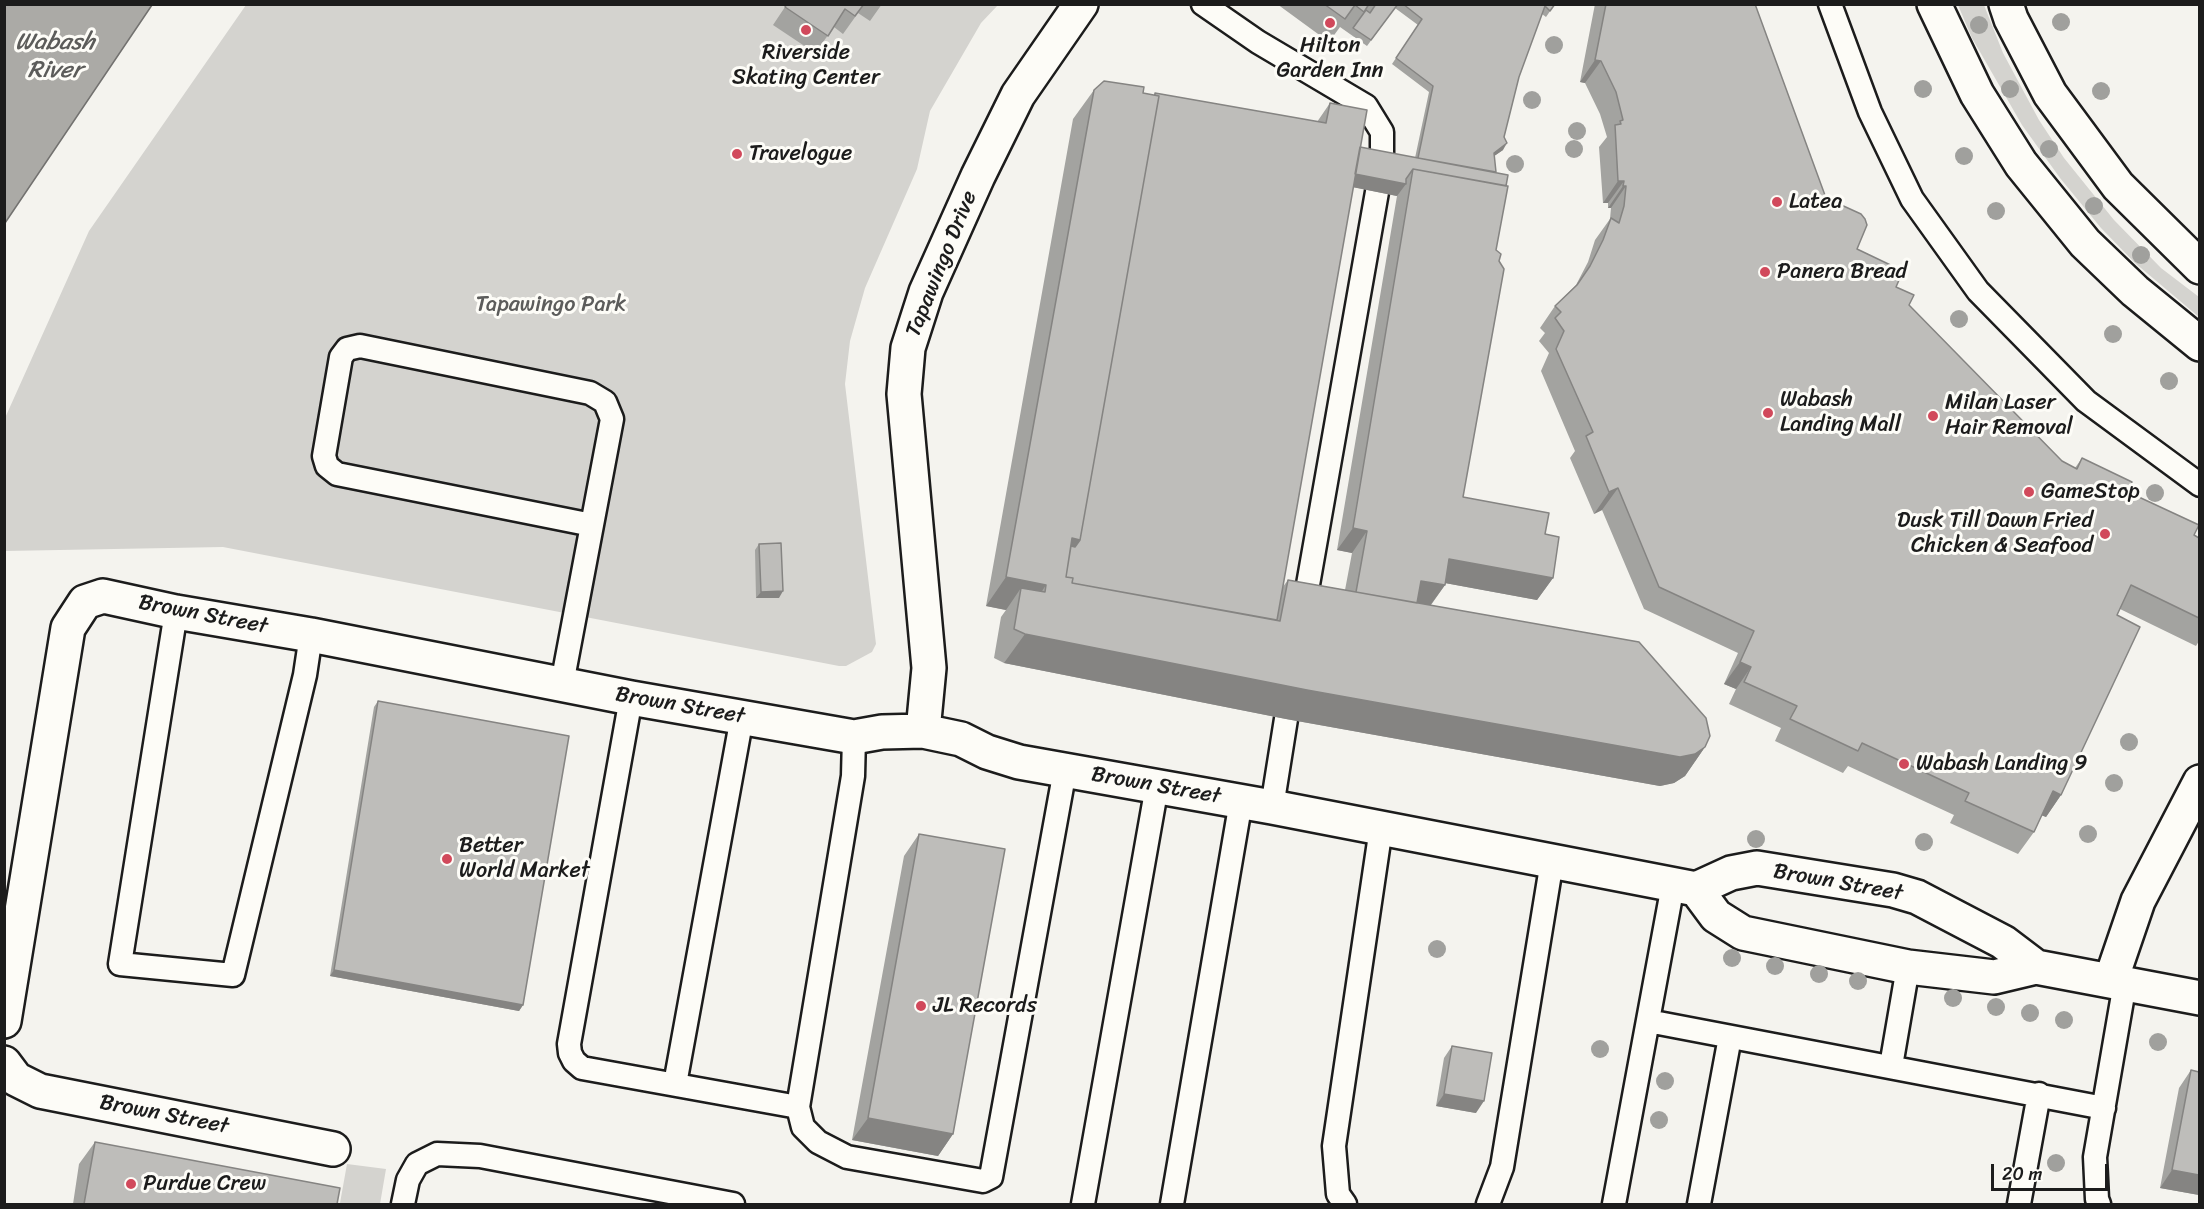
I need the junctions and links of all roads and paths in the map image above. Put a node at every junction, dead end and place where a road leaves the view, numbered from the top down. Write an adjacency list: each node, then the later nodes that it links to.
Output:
1 (1081, 4): 19 (street, Tapawingo Drive)
2 (1203, 4): 6 (lane)
3 (1830, 4): 10 (lane)
4 (1934, 4): 9 (street)
5 (2006, 4): 8 (street)
6 (1382, 165)
7 (1377, 192): 13 (lane)
8 (2199, 267)
9 (2199, 345)
10 (2199, 485)
11 (592, 525): 11 (lane); 15 (lane)
12 (176, 612): 14 (street, Brown Street); 14 (lane); 32 (street, Brown Street)
13 (1303, 615)
14 (311, 635): 15 (street, Brown Street)
15 (562, 684): 16 (street, Brown Street)
16 (632, 698): 17 (street, Brown Street); 37 (lane)
17 (742, 717): 20 (street, Brown Street); 37 (lane)
18 (1286, 719): 24 (lane)
19 (922, 731): 20 (street, Brown Street); 21 (street, Brown Street)
20 (854, 736): 39 (lane)
21 (1065, 770): 23 (street, Brown Street); 39 (lane)
22 (2199, 782): 30 (street)
23 (1157, 786): 24 (street, Brown Street); 45 (lane)
24 (1256, 804): 25 (street, Brown Street); 46 (lane)
25 (1381, 828): 26 (street, Brown Street); 47 (lane)
26 (1552, 861): 27 (street, Brown Street); 48 (lane)
27 (1684, 887): 28 (street, Brown Street); 29 (street, Brown Street); 33 (lane)
28 (1908, 967): 29 (street, Brown Street); 36 (lane)
29 (2036, 968): 30 (street, Brown Street)
30 (2118, 982): 31 (street, Brown Street); 40 (lane)
31 (2199, 998)
32 (4, 1021)
33 (1648, 1021): 34 (lane); 49 (lane)
34 (1730, 1036): 36 (lane); 50 (lane)
35 (4, 1063): 41 (street, Brown Street)
36 (1892, 1066): 38 (lane)
37 (675, 1084): 39 (lane)
38 (2039, 1094): 40 (lane); 51 (lane)
39 (798, 1107)
40 (2104, 1108): 52 (lane)
41 (333, 1149)
42 (634, 1195): 43 (lane); 44 (lane)
43 (403, 1204)
44 (733, 1204)
45 (1083, 1204)
46 (1172, 1204)
47 (1346, 1204)
48 (1488, 1204)
49 (1614, 1204)
50 (1699, 1204)
51 (2019, 1204)
52 (2099, 1204)

